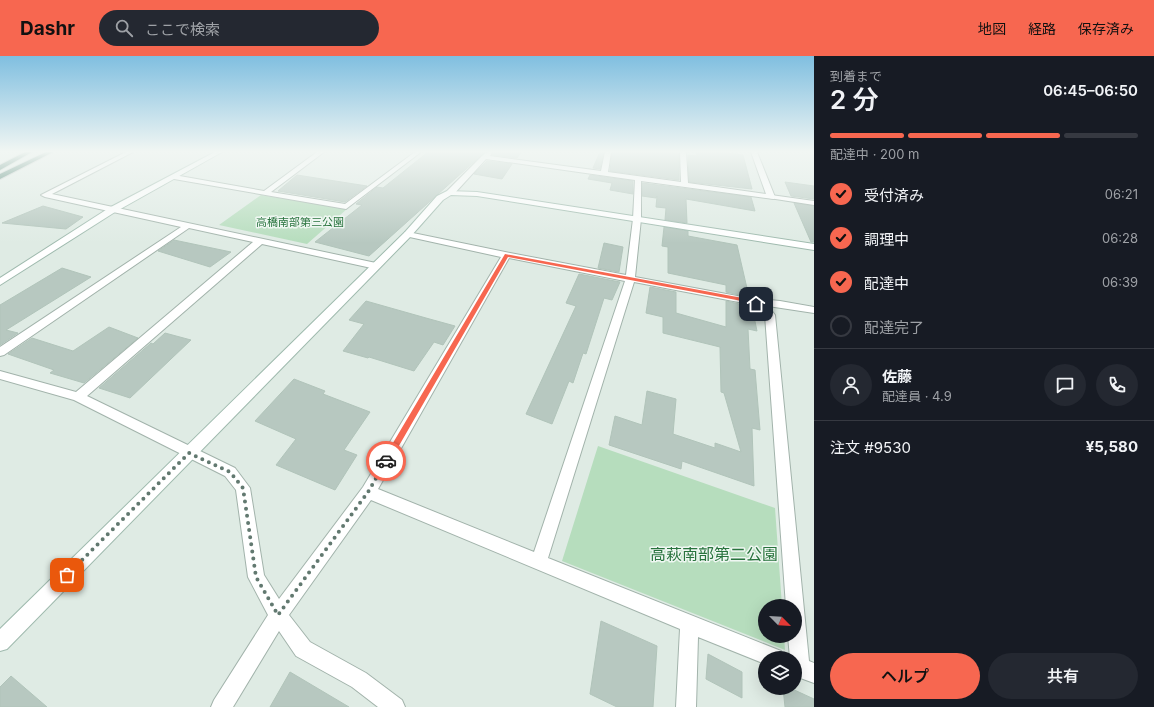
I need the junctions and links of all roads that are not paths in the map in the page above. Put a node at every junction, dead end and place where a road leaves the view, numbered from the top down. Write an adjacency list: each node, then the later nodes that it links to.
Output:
1 (70, 182): 15 (street)
2 (164, 182): 15 (street)
3 (205, 182): 12 (street)
4 (280, 182): 12 (street)
5 (378, 182): 12 (street)
6 (459, 182): 11 (street)
7 (638, 182): 16 (street)
8 (667, 182): 10 (street)
9 (766, 182): 13 (street)
10 (685, 185): 13 (street)
11 (450, 192): 16 (street); 18 (street)
12 (265, 193)
13 (771, 196): 14 (lane)
14 (814, 203)
15 (112, 210): 17 (street); 24 (street)
16 (637, 219): 20 (street); 23 (street)
17 (187, 226): 19 (street); 27 (street)
18 (408, 234): 21 (street); 22 (street)
19 (260, 242): 22 (street); 29 (street)
20 (814, 247)
21 (506, 255): 23 (street); 31 (street)
22 (376, 266): 30 (street)
23 (630, 279): 25 (street); 32 (street)
24 (0, 282)
25 (748, 301): 26 (street); 37 (street)
26 (814, 310)
27 (0, 352)
28 (0, 375): 29 (street)
29 (78, 397): 30 (street)
30 (189, 453): 33 (street); 35 (street)
31 (368, 492): 32 (street); 33 (street)
32 (539, 562): 34 (street)
33 (278, 615): 38 (street); 39 (street)
34 (688, 624): 36 (street); 40 (street)
35 (0, 642)
36 (758, 652)
37 (803, 669)
38 (221, 707)
39 (395, 707)
40 (686, 707)

